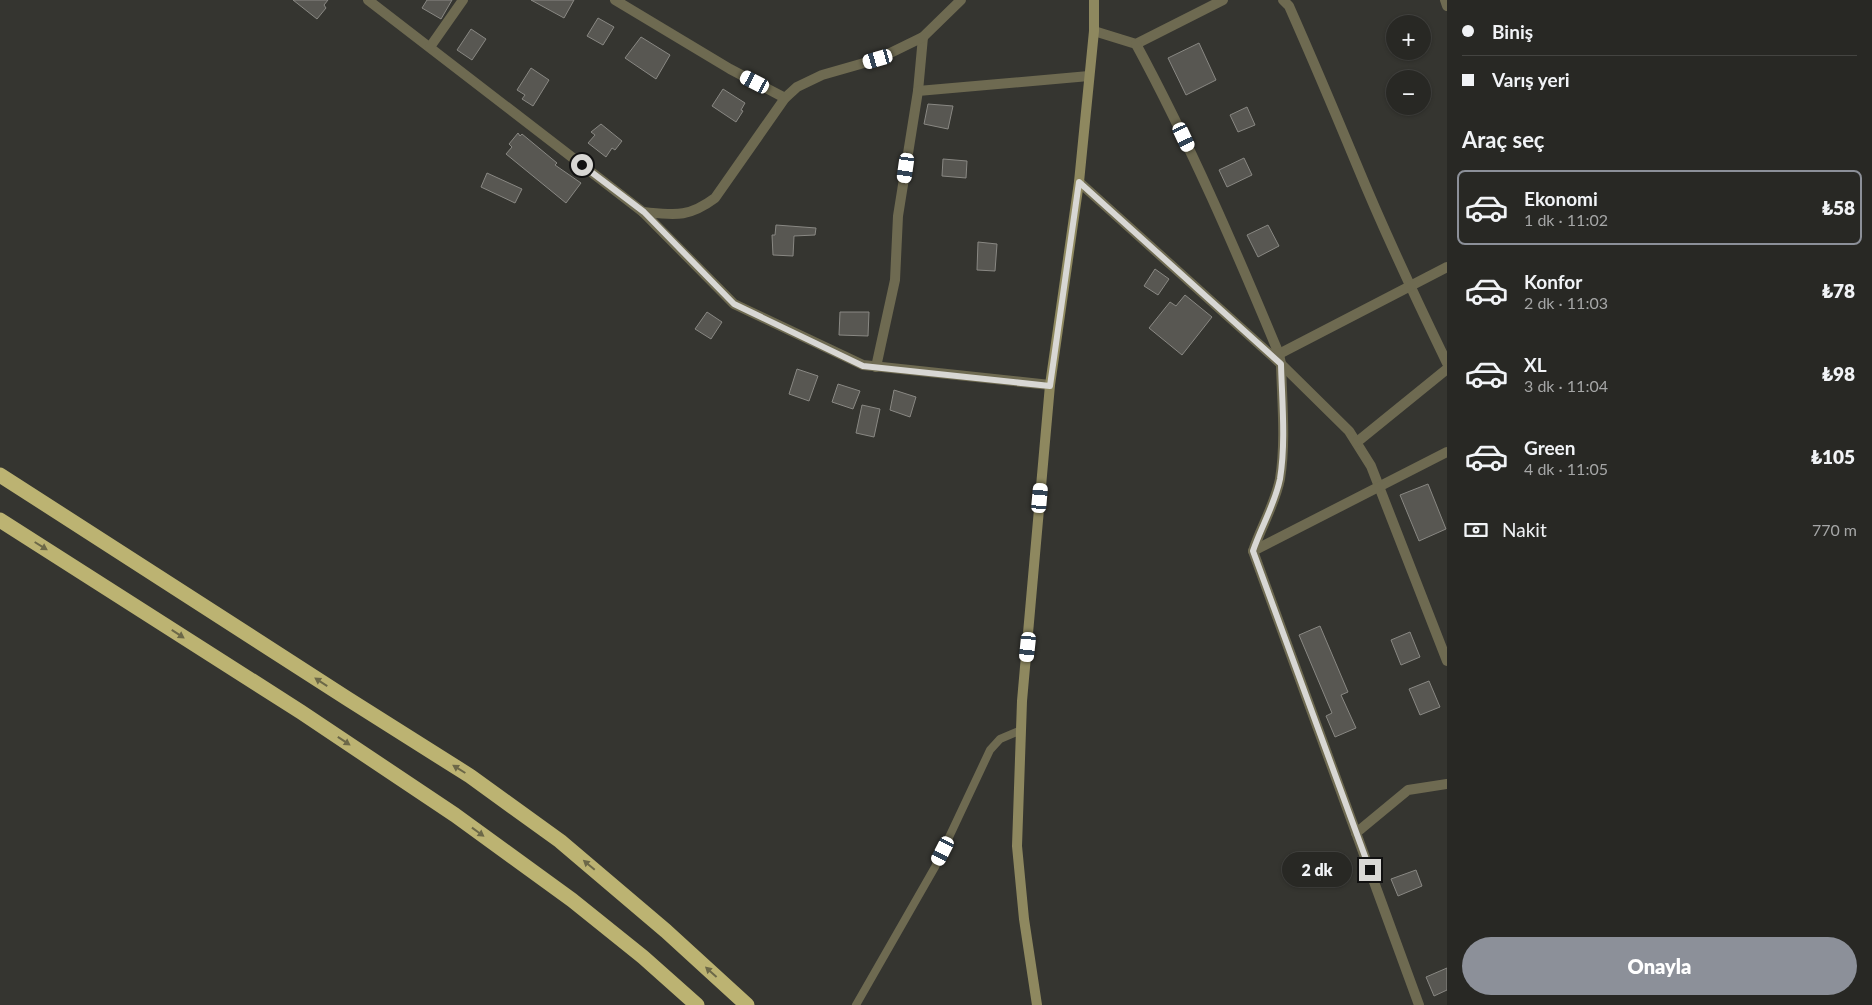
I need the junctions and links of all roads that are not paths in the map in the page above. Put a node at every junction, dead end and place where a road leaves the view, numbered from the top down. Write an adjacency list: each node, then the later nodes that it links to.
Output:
1 (368, 0): 13 (street)
2 (462, 0): 13 (street)
3 (615, 0): 16 (street)
4 (960, 0): 11 (street)
5 (1094, 0): 10 (street)
6 (1223, 0): 12 (street)
7 (1283, 0): 20 (street)
8 (1445, 0): 9 (street)
9 (1447, 6)
10 (1094, 31): 12 (street); 14 (street)
11 (923, 37): 15 (street); 16 (street)
12 (1136, 44): 21 (street)
13 (430, 47): 18 (street)
14 (1089, 76): 15 (street); 17 (street)
15 (918, 91): 23 (street)
16 (784, 98): 18 (street)
17 (1079, 182): 21 (street); 25 (street)
18 (644, 212): 23 (street)
19 (1447, 268): 20 (street)
20 (1410, 286): 21 (street); 22 (street)
21 (1280, 359): 26 (street); 31 (street)
22 (1447, 363)
23 (876, 367): 25 (street)
24 (1447, 369): 26 (street)
25 (1050, 386): 33 (street)
26 (1357, 442): 29 (street)
27 (1447, 452): 29 (street)
28 (0, 475): 37 (highway, one-way to 28)
29 (1379, 488): 31 (street); 32 (street)
30 (0, 520): 36 (highway, one-way to 36)
31 (1253, 551): 35 (street)
32 (1447, 661)
33 (1021, 730): 38 (lane); 39 (street)
34 (1447, 784): 35 (street)
35 (1356, 833): 40 (street)
36 (697, 1005)
37 (748, 1005)
38 (856, 1005)
39 (1037, 1005)
40 (1419, 1005)

